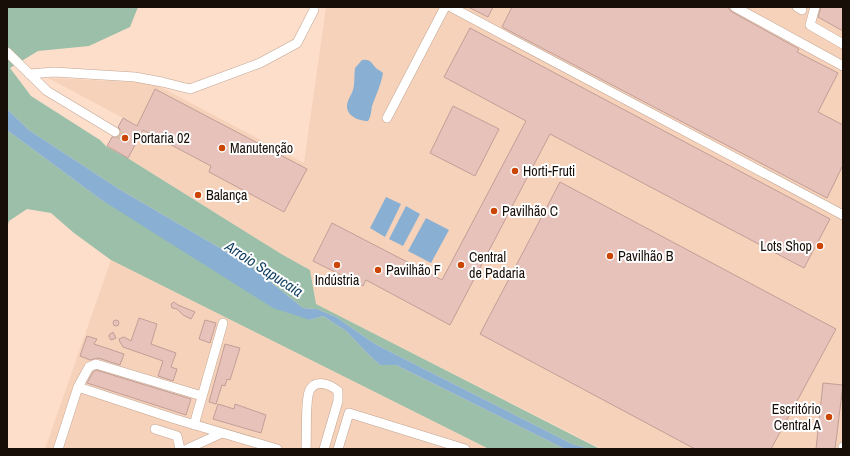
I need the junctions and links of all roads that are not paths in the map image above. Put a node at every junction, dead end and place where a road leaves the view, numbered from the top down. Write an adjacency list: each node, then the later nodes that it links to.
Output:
1 (314, 7): 9 (street)
2 (445, 7): 10 (street)
3 (451, 7): 12 (street)
4 (735, 7): 8 (street)
5 (815, 7): 6 (street)
6 (843, 44)
7 (7, 52): 9 (street)
8 (842, 63)
9 (29, 74): 11 (street)
10 (387, 118)
11 (115, 132)
12 (843, 213)
13 (223, 323): 15 (street)
14 (78, 387): 15 (street); 16 (street); 20 (street)
15 (202, 396): 16 (street)
16 (194, 425): 18 (street)
17 (155, 429): 21 (street)
18 (222, 433): 22 (street); 23 (street)
19 (455, 447): 26 (street); 27 (street)
20 (58, 449)
21 (180, 449)
22 (187, 449)
23 (276, 449)
24 (306, 449): 25 (street)
25 (324, 449)
26 (338, 449)
27 (465, 449)

